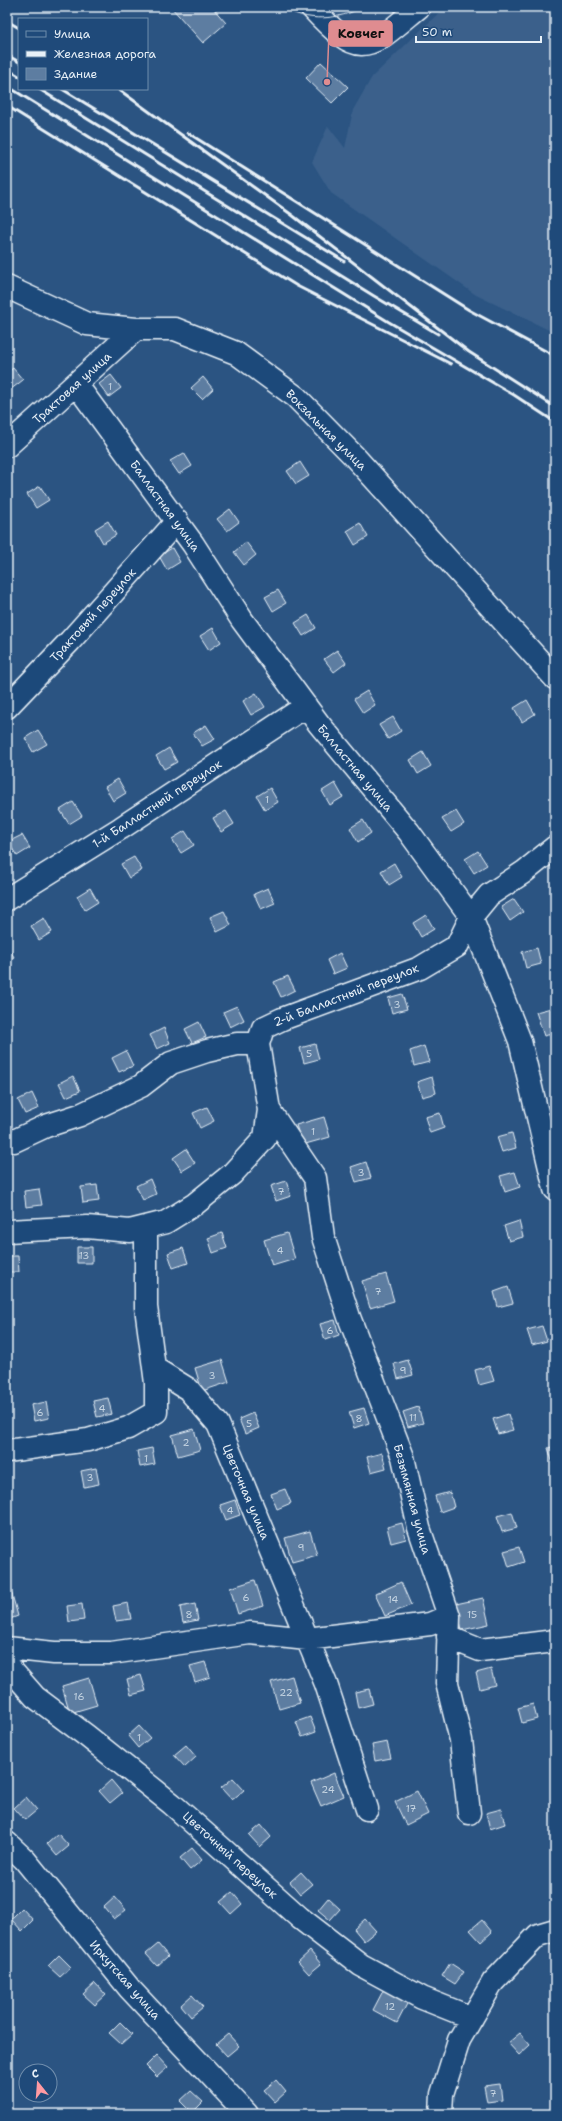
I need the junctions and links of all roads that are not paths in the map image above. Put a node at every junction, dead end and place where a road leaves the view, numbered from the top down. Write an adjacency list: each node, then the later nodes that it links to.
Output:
1 (419, 7): 2 (street)
2 (316, 12)
3 (7, 287): 4 (street, Вокзальная улица)
4 (136, 328): 5 (street, Трактовая улица); 8 (street, Вокзальная улица)
5 (76, 384): 6 (street, Трактовая улица); 7 (street, Балластная улица)
6 (7, 446)
7 (177, 521): 9 (street, Балластная улица); 10 (street, Трактовый переулок)
8 (555, 678)
9 (306, 706): 12 (street, 1-й Балластный переулок); 13 (street, Балластная улица)
10 (7, 707)
11 (555, 847): 13 (street)
12 (7, 899)
13 (471, 917): 14 (street, 2-й Балластный переулок); 17 (street, Балластная улица)
14 (258, 1044): 15 (street); 16 (street)
15 (269, 1110): 18 (street); 22 (street, Безымянная улица)
16 (14, 1141)
17 (555, 1189)
18 (146, 1227): 19 (street); 20 (street)
19 (7, 1231)
20 (154, 1368): 21 (street); 23 (street, Цветочная улица)
21 (7, 1451)
22 (449, 1627): 23 (street); 24 (street); 28 (street, Безымянная улица)
23 (307, 1639): 25 (street); 27 (street, Цветочная улица)
24 (555, 1641)
25 (7, 1648)
26 (7, 1665): 31 (street, Цветочный переулок)
27 (367, 1809)
28 (469, 1813)
29 (7, 1843): 32 (street, Иркутская улица)
30 (555, 1930): 31 (street)
31 (472, 2018): 33 (street)
32 (247, 2114)
33 (441, 2114)

